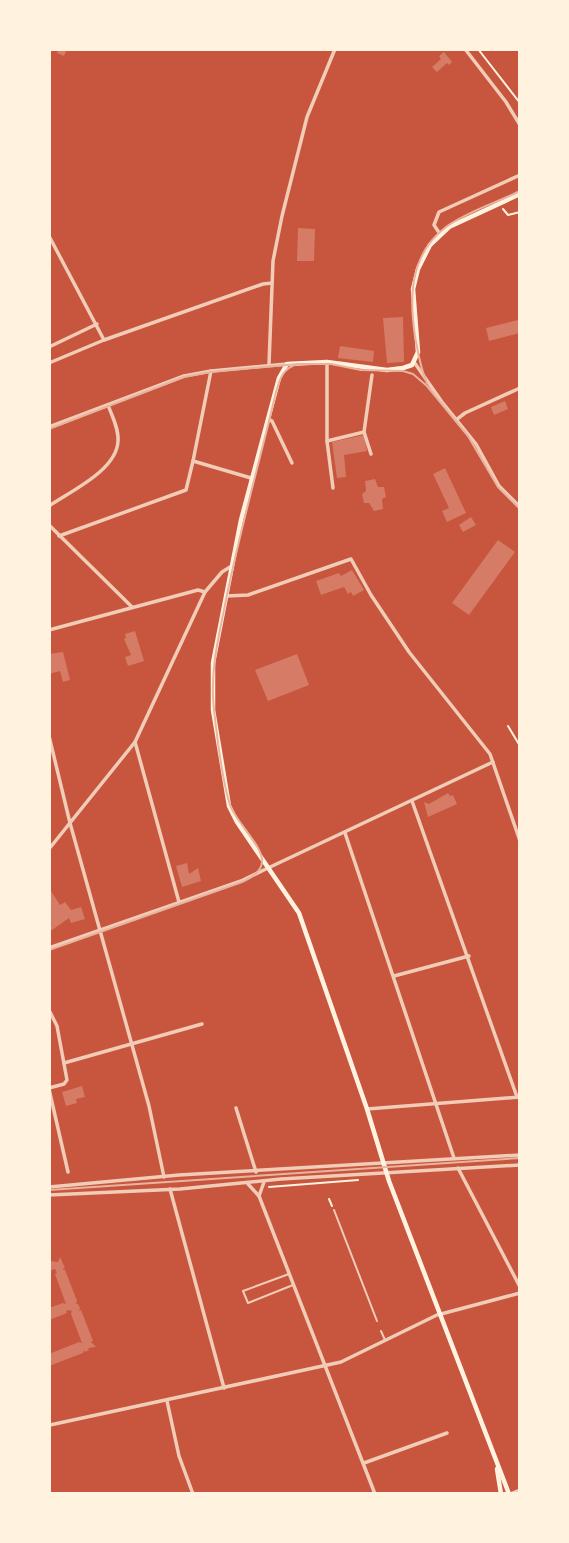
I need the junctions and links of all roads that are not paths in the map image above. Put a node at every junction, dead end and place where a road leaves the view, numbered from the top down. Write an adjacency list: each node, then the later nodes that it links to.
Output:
1 (335, 49): 8 (street)
2 (465, 49): 3 (street)
3 (520, 125)
4 (520, 175): 6 (street)
5 (520, 194): 6 (main road)
6 (440, 234): 13 (main road)
7 (49, 236): 9 (street)
8 (272, 283): 10 (street); 15 (street)
9 (97, 324): 10 (street); 11 (street)
10 (104, 340): 14 (street)
11 (49, 347)
12 (327, 362): 16 (main road); 17 (main road); 26 (street)
13 (414, 362): 17 (main road); 23 (street)
14 (49, 363)
15 (269, 364): 16 (street); 18 (street)
16 (287, 364): 22 (main road)
17 (373, 369): 19 (lane)
18 (211, 371): 21 (street); 28 (street)
19 (372, 376): 25 (street)
20 (520, 388): 23 (street)
21 (108, 405): 24 (street); 32 (street)
22 (268, 419): 29 (street); 30 (main road)
23 (457, 421): 33 (street)
24 (49, 427)
25 (364, 432): 26 (street); 27 (street)
26 (327, 442): 31 (street)
27 (371, 454)
28 (193, 461): 30 (street); 35 (street)
29 (292, 463)
30 (251, 478): 36 (main road)
31 (333, 488)
32 (49, 506)
33 (520, 507)
34 (49, 525): 35 (street)
35 (59, 536): 39 (street)
36 (230, 568): 37 (street); 38 (main road)
37 (205, 592): 39 (street); 42 (street)
38 (225, 595): 43 (street); 49 (main road)
39 (132, 607): 40 (street)
40 (49, 630)
41 (49, 736): 45 (street)
42 (135, 742): 45 (street); 50 (street)
43 (493, 762): 44 (street); 47 (street)
44 (412, 801): 46 (street); 53 (street)
45 (70, 823): 48 (street); 51 (street)
46 (345, 833): 49 (street); 54 (street)
47 (520, 841)
48 (49, 849)
49 (268, 868): 50 (street); 63 (main road)
50 (179, 902): 51 (street)
51 (101, 929): 52 (street); 57 (street)
52 (49, 948)
53 (469, 956): 54 (street); 60 (street)
54 (394, 976): 61 (street)
55 (49, 1010): 58 (street)
56 (202, 1024): 57 (street)
57 (132, 1044): 58 (street); 72 (street)
58 (64, 1063): 59 (street)
59 (49, 1088): 69 (street)
60 (518, 1097): 61 (street)
61 (436, 1103): 63 (street); 65 (street)
62 (236, 1108): 70 (street)
63 (367, 1109): 66 (main road)
64 (520, 1155): 65 (street)
65 (454, 1158): 66 (street)
66 (385, 1162): 70 (street); 71 (main road)
67 (520, 1164): 68 (street)
68 (458, 1168): 71 (street); 82 (street)
69 (68, 1172)
70 (256, 1172): 72 (street)
71 (387, 1173): 73 (street); 84 (main road)
72 (164, 1177): 75 (street)
73 (264, 1182): 74 (street); 78 (street)
74 (248, 1184): 76 (street); 78 (street)
75 (49, 1187)
76 (170, 1189): 77 (street); 89 (street)
77 (49, 1195)
78 (259, 1196): 80 (street)
79 (334, 1210): 85 (lane)
80 (290, 1274): 81 (street); 81 (lane)
81 (294, 1284): 88 (street)
82 (520, 1287)
83 (520, 1293): 84 (street)
84 (439, 1314): 87 (street); 94 (main road)
85 (377, 1321)
86 (381, 1331): 87 (lane)
87 (385, 1341): 88 (street)
88 (325, 1367): 89 (street); 95 (street)
89 (224, 1388): 90 (street)
90 (167, 1401): 91 (street); 97 (street)
91 (50, 1424): 92 (street)
92 (49, 1432)
93 (447, 1433): 95 (street)
94 (496, 1461): 99 (main road); 100 (main road)
95 (364, 1463): 98 (street)
96 (520, 1490): 100 (street)
97 (193, 1494)
98 (375, 1494)
99 (501, 1494)
100 (510, 1494)

